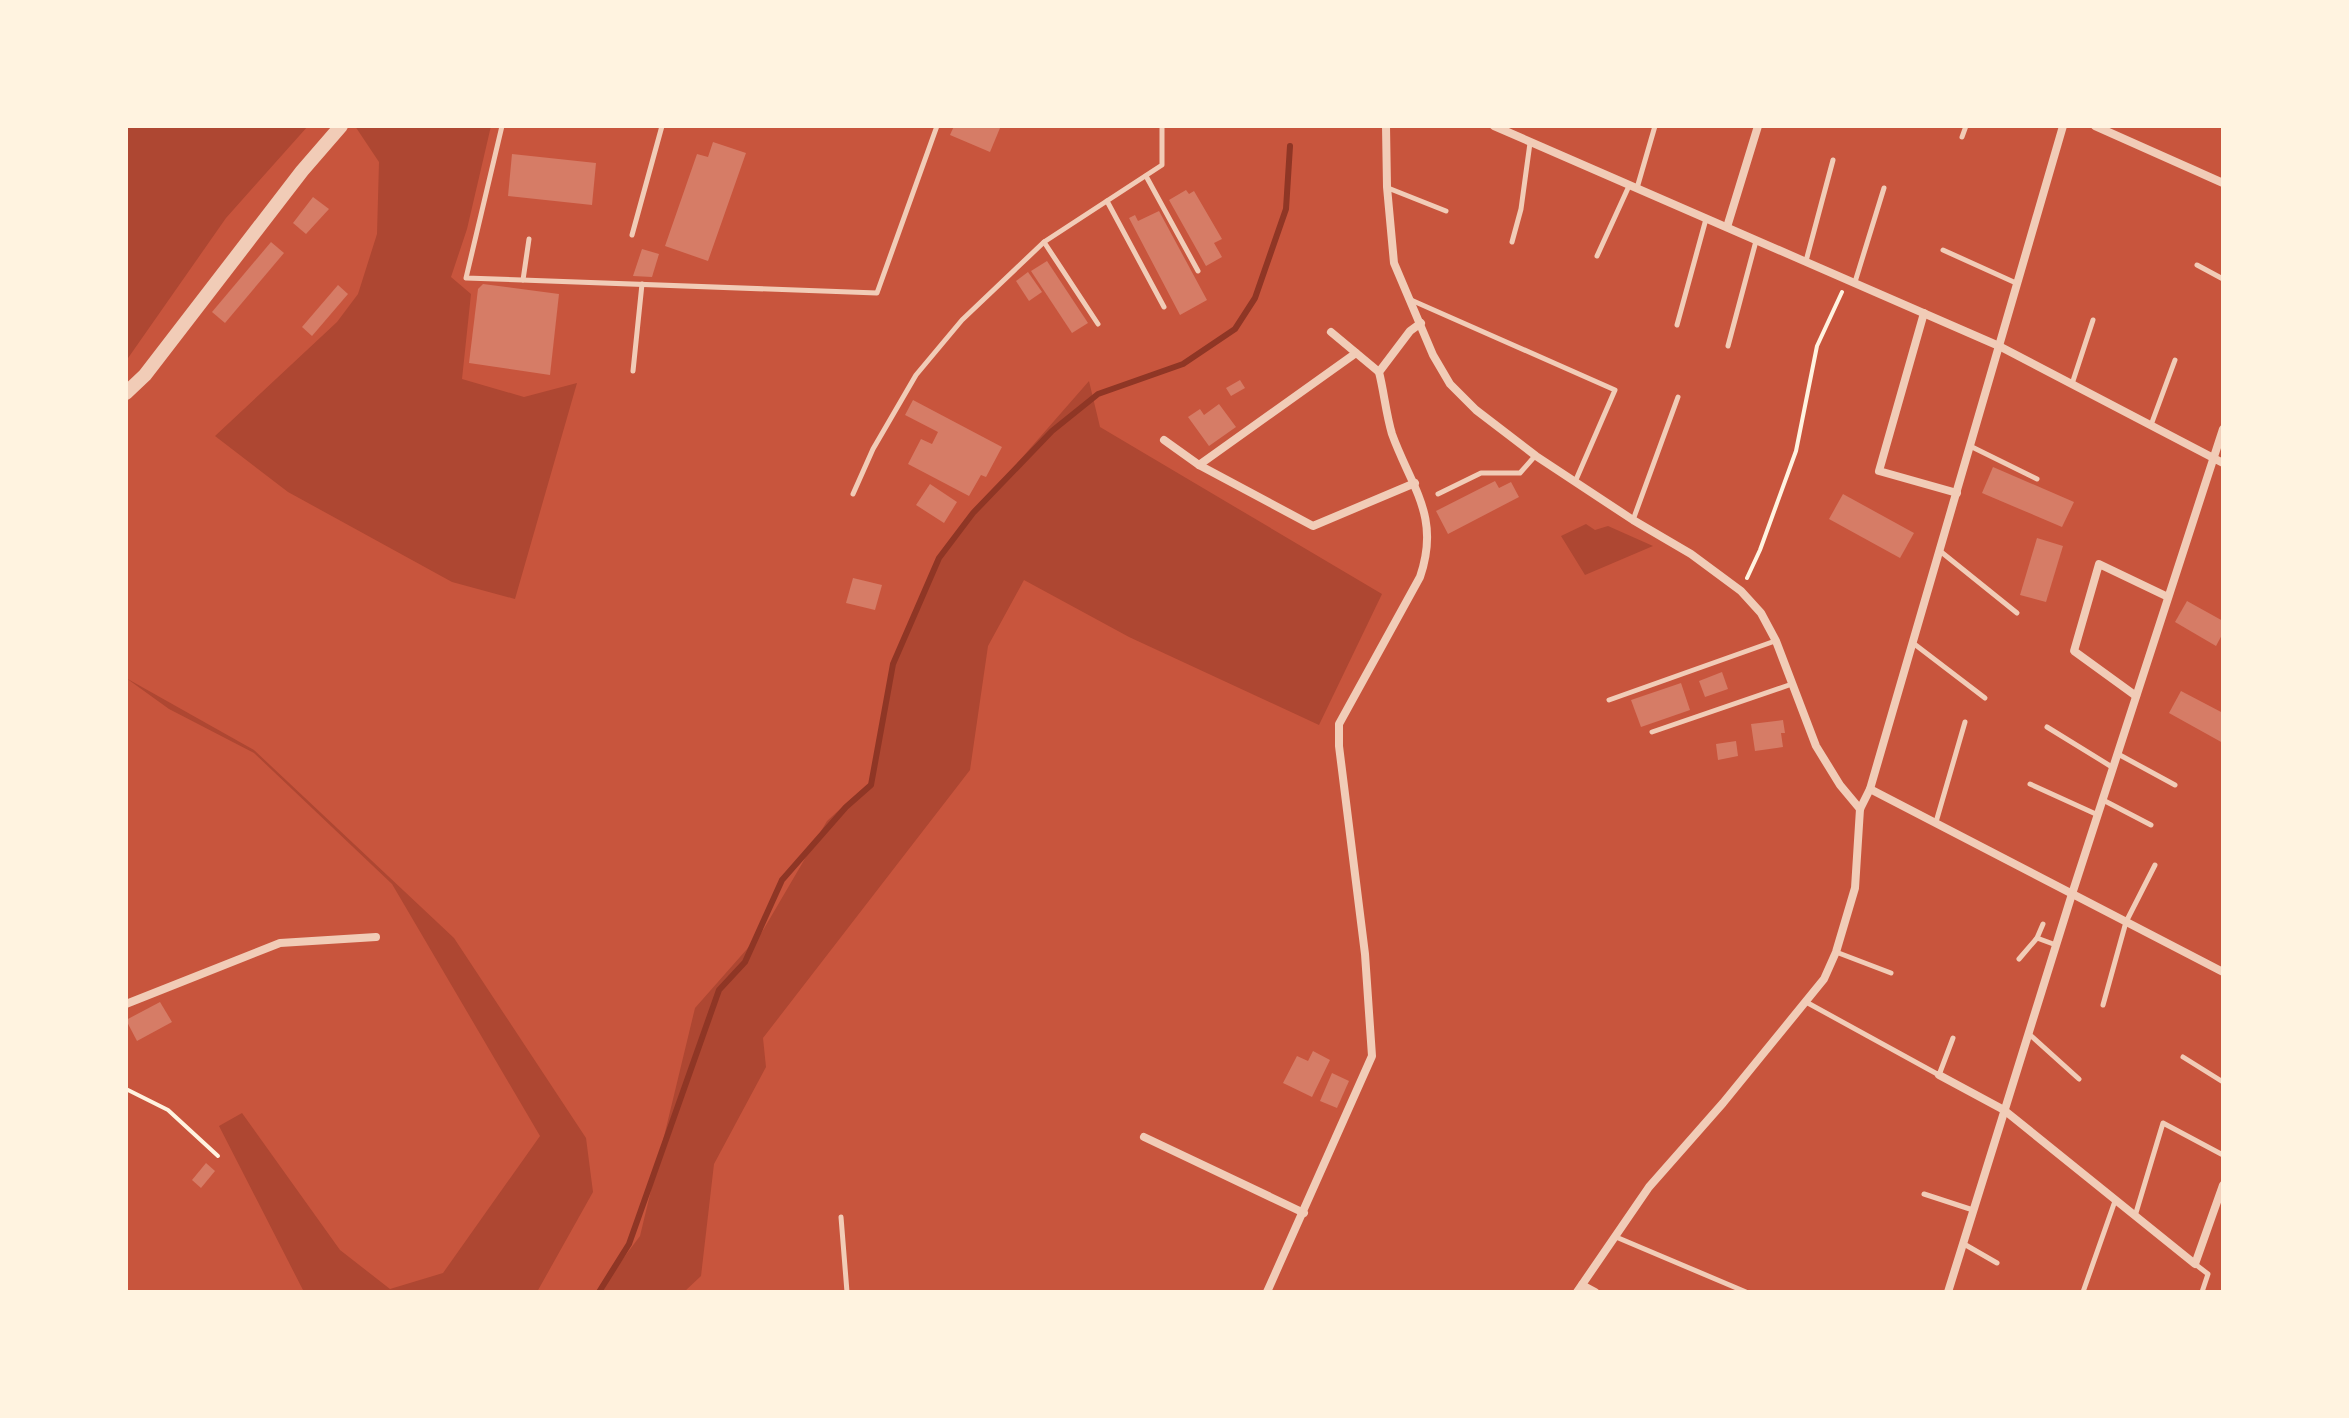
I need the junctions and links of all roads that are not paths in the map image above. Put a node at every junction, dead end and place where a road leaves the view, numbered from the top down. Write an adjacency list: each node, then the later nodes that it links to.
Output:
1 (341, 126): 55 (street)
2 (502, 126): 36 (lane)
3 (662, 126): 25 (lane)
4 (937, 126): 38 (lane)
5 (1162, 126): 16 (lane)
6 (1386, 126): 19 (street)
7 (1494, 126): 14 (street)
8 (1655, 126): 18 (lane)
9 (1758, 126): 24 (street)
10 (1966, 126): 13 (lane)
11 (2063, 126): 39 (street)
12 (2095, 126): 17 (street)
13 (1962, 137)
14 (1530, 142): 18 (street); 29 (lane)
15 (1833, 160): 32 (lane)
16 (1146, 176): 21 (lane); 34 (lane)
17 (2223, 183)
18 (1633, 186): 23 (street); 31 (lane)
19 (1387, 187): 22 (lane); 40 (street)
20 (1884, 188): 37 (lane)
21 (1107, 201): 28 (lane); 41 (lane)
22 (1446, 211)
23 (1706, 218): 24 (street); 46 (lane)
24 (1727, 227): 27 (street)
25 (632, 235)
26 (529, 239): 36 (lane)
27 (1757, 240): 32 (street); 48 (lane)
28 (1044, 242): 45 (lane); 69 (lane)
29 (1512, 242)
30 (1943, 250): 39 (lane)
31 (1597, 256)
32 (1806, 261): 37 (street)
33 (2197, 265): 35 (lane)
34 (1198, 271)
35 (2223, 279)
36 (523, 280): 38 (lane)
37 (1854, 283): 42 (street)
38 (642, 284): 52 (lane)
39 (2017, 284): 49 (street)
40 (1410, 299): 44 (street); 66 (lane)
41 (1164, 307)
42 (1924, 313): 49 (street); 68 (street)
43 (2093, 320): 54 (lane)
44 (1421, 323): 53 (street); 61 (street)
45 (1098, 324)
46 (1677, 325)
47 (1331, 332): 50 (street)
48 (1728, 346)
49 (1999, 346): 54 (street); 60 (street)
50 (1356, 353): 53 (street); 64 (street)
51 (2175, 360): 57 (lane)
52 (633, 371)
53 (1379, 372): 67 (street)
54 (2072, 384): 57 (street)
55 (126, 393)
56 (1678, 397): 71 (lane)
57 (2151, 425): 62 (street)
58 (2223, 429): 62 (street)
59 (1164, 440): 64 (street)
60 (1970, 446): 65 (lane); 68 (street)
61 (1536, 456): 66 (street); 70 (lane)
62 (2214, 458): 63 (street); 73 (street)
63 (2223, 463)
64 (1199, 465): 67 (street)
65 (2037, 479)
66 (1575, 482): 71 (street)
67 (1415, 483): 121 (street)
68 (1957, 493): 72 (street)
69 (853, 494)
70 (1438, 494)
71 (1633, 520): 75 (street)
72 (1940, 551): 74 (lane); 76 (street)
73 (2168, 597): 78 (street); 78 (street)
74 (2017, 613)
75 (1776, 641): 77 (street); 80 (lane)
76 (1913, 643): 79 (lane); 88 (street)
77 (1792, 684): 83 (lane); 90 (street)
78 (2136, 696): 84 (street)
79 (1985, 698)
80 (1609, 700)
81 (1965, 722): 92 (lane)
82 (2047, 727): 85 (lane)
83 (1652, 732)
84 (2118, 754): 85 (street); 87 (lane)
85 (2113, 767): 89 (street)
86 (2030, 784): 91 (lane)
87 (2175, 785)
88 (1870, 789): 90 (street); 92 (street)
89 (2103, 800): 91 (street); 93 (lane)
90 (1860, 809): 101 (street)
91 (2098, 815): 95 (street)
92 (1936, 823): 95 (street)
93 (2151, 825)
94 (2155, 865): 96 (lane)
95 (2072, 894): 96 (street); 100 (street)
96 (2126, 922): 103 (street); 107 (lane)
97 (2043, 924): 99 (lane)
98 (376, 937): 106 (street)
99 (2037, 938): 100 (lane); 102 (lane)
100 (2057, 946): 108 (street)
101 (1836, 952): 104 (lane); 105 (street)
102 (2019, 959)
103 (2223, 972)
104 (1891, 973)
105 (1805, 1001): 111 (lane); 124 (street)
106 (126, 1004)
107 (2103, 1005)
108 (2028, 1033): 112 (lane); 114 (street)
109 (1953, 1038): 111 (lane)
110 (2183, 1057): 113 (lane)
111 (1939, 1075): 114 (street)
112 (2079, 1079)
113 (2223, 1082)
114 (2004, 1110): 119 (street); 120 (street)
115 (1144, 1137): 121 (street)
116 (2223, 1155): 122 (lane)
117 (2223, 1185): 127 (street)
118 (1924, 1194): 120 (lane)
119 (2115, 1200): 122 (street); 134 (lane)
120 (1974, 1211): 125 (street)
121 (1304, 1213): 130 (street)
122 (2135, 1216): 127 (street)
123 (841, 1217): 129 (lane)
124 (1615, 1236): 128 (street); 132 (lane)
125 (1963, 1244): 126 (lane); 133 (street)
126 (1997, 1263)
127 (2195, 1264): 135 (lane)
128 (1579, 1289): 131 (street)
129 (847, 1292)
130 (1267, 1292)
131 (1595, 1292)
132 (1746, 1292)
133 (1948, 1292)
134 (2083, 1292)
135 (2202, 1292)

